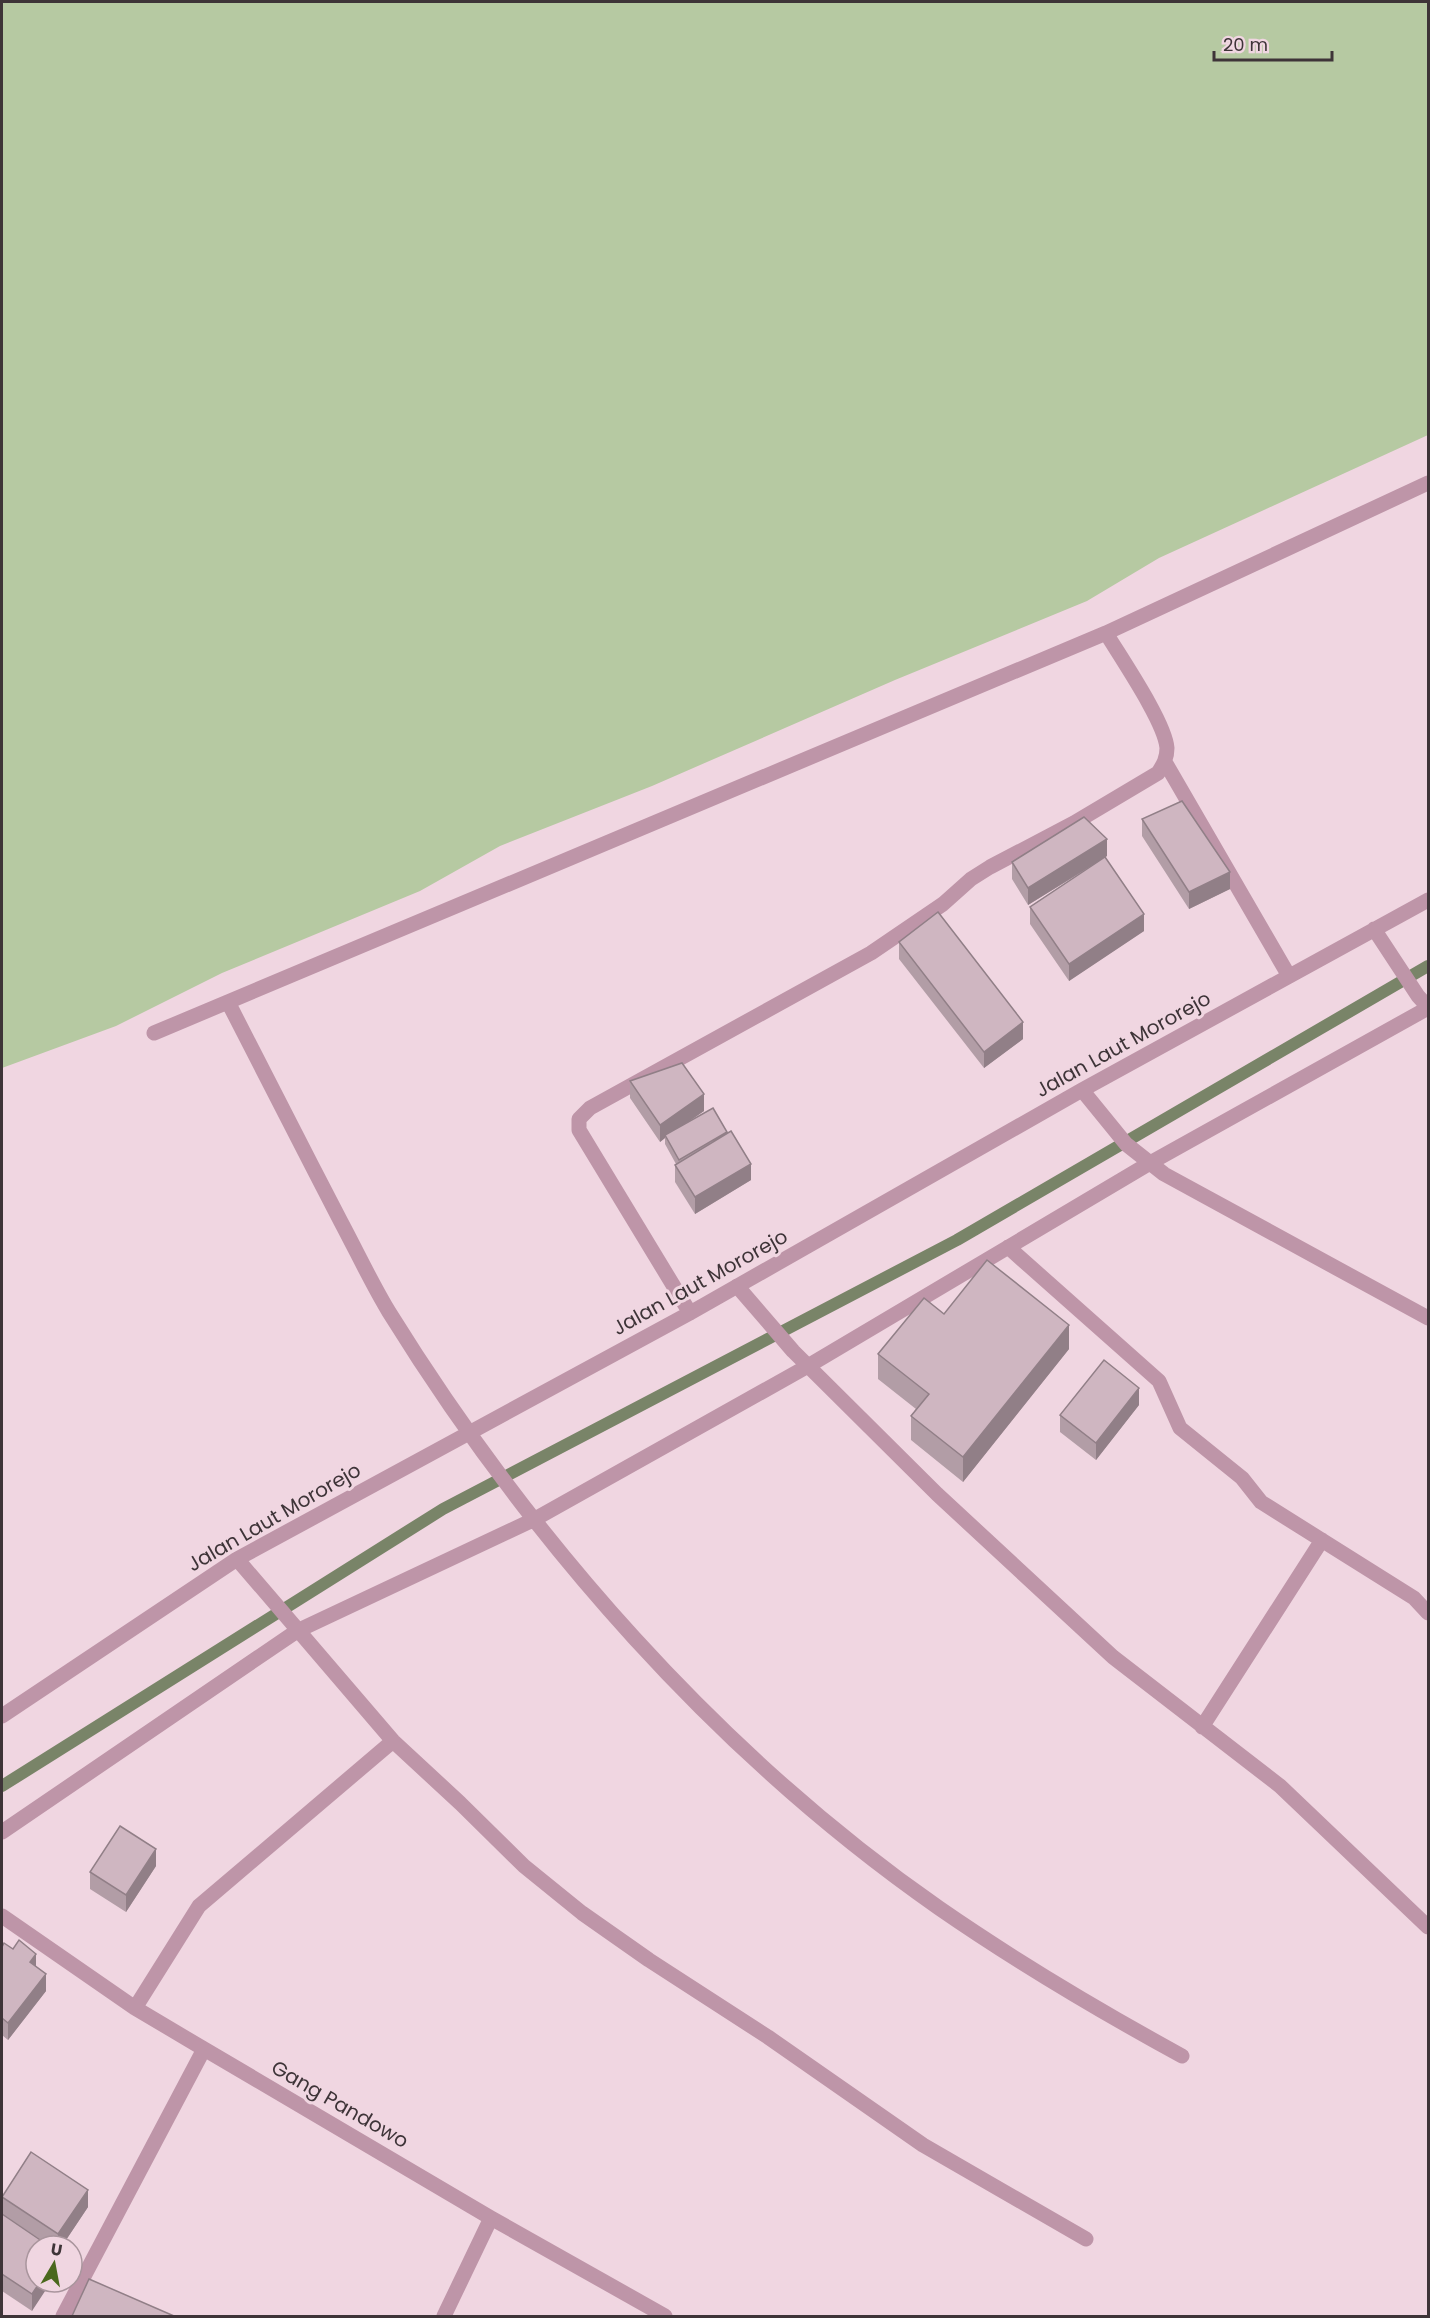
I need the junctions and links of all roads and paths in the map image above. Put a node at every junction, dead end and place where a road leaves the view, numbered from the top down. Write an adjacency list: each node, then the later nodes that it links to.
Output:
1 (1428, 483): 2 (street)
2 (1106, 633): 3 (street); 7 (street)
3 (1166, 762): 6 (street); 14 (street)
4 (1428, 900): 5 (street, Jalan Laut Mororejo)
5 (1374, 928): 6 (street, Jalan Laut Mororejo); 8 (street)
6 (1289, 975): 10 (street, Jalan Laut Mororejo)
7 (228, 1002): 9 (street); 17 (street)
8 (1425, 1003): 11 (street)
9 (154, 1033)
10 (1082, 1090): 11 (street); 13 (street, Jalan Laut Mororejo)
11 (1150, 1163): 12 (street); 15 (street)
12 (1008, 1247): 16 (street); 19 (street)
13 (737, 1286): 14 (street, Jalan Laut Mororejo); 16 (street)
14 (690, 1313): 17 (street, Jalan Laut Mororejo)
15 (1428, 1318)
16 (808, 1366): 18 (street); 24 (street)
17 (469, 1433): 18 (street); 20 (street, Jalan Laut Mororejo)
18 (535, 1519): 22 (street); 31 (street)
19 (1322, 1540): 21 (street); 24 (street)
20 (237, 1559): 22 (street); 23 (street, Jalan Laut Mororejo)
21 (1428, 1613)
22 (297, 1630): 25 (street); 26 (street)
23 (2, 1716)
24 (1202, 1728): 28 (street)
25 (393, 1741): 29 (street); 33 (street)
26 (2, 1832)
27 (2, 1916): 29 (street, Gang Pandowo)
28 (1428, 1927)
29 (135, 2008): 30 (street, Gang Pandowo)
30 (204, 2049): 32 (street, Gang Pandowo); 34 (street)
31 (1182, 2056)
32 (491, 2218): 35 (street); 36 (street, Gang Pandowo)
33 (1086, 2239)
34 (63, 2316)
35 (444, 2316)
36 (665, 2316)

